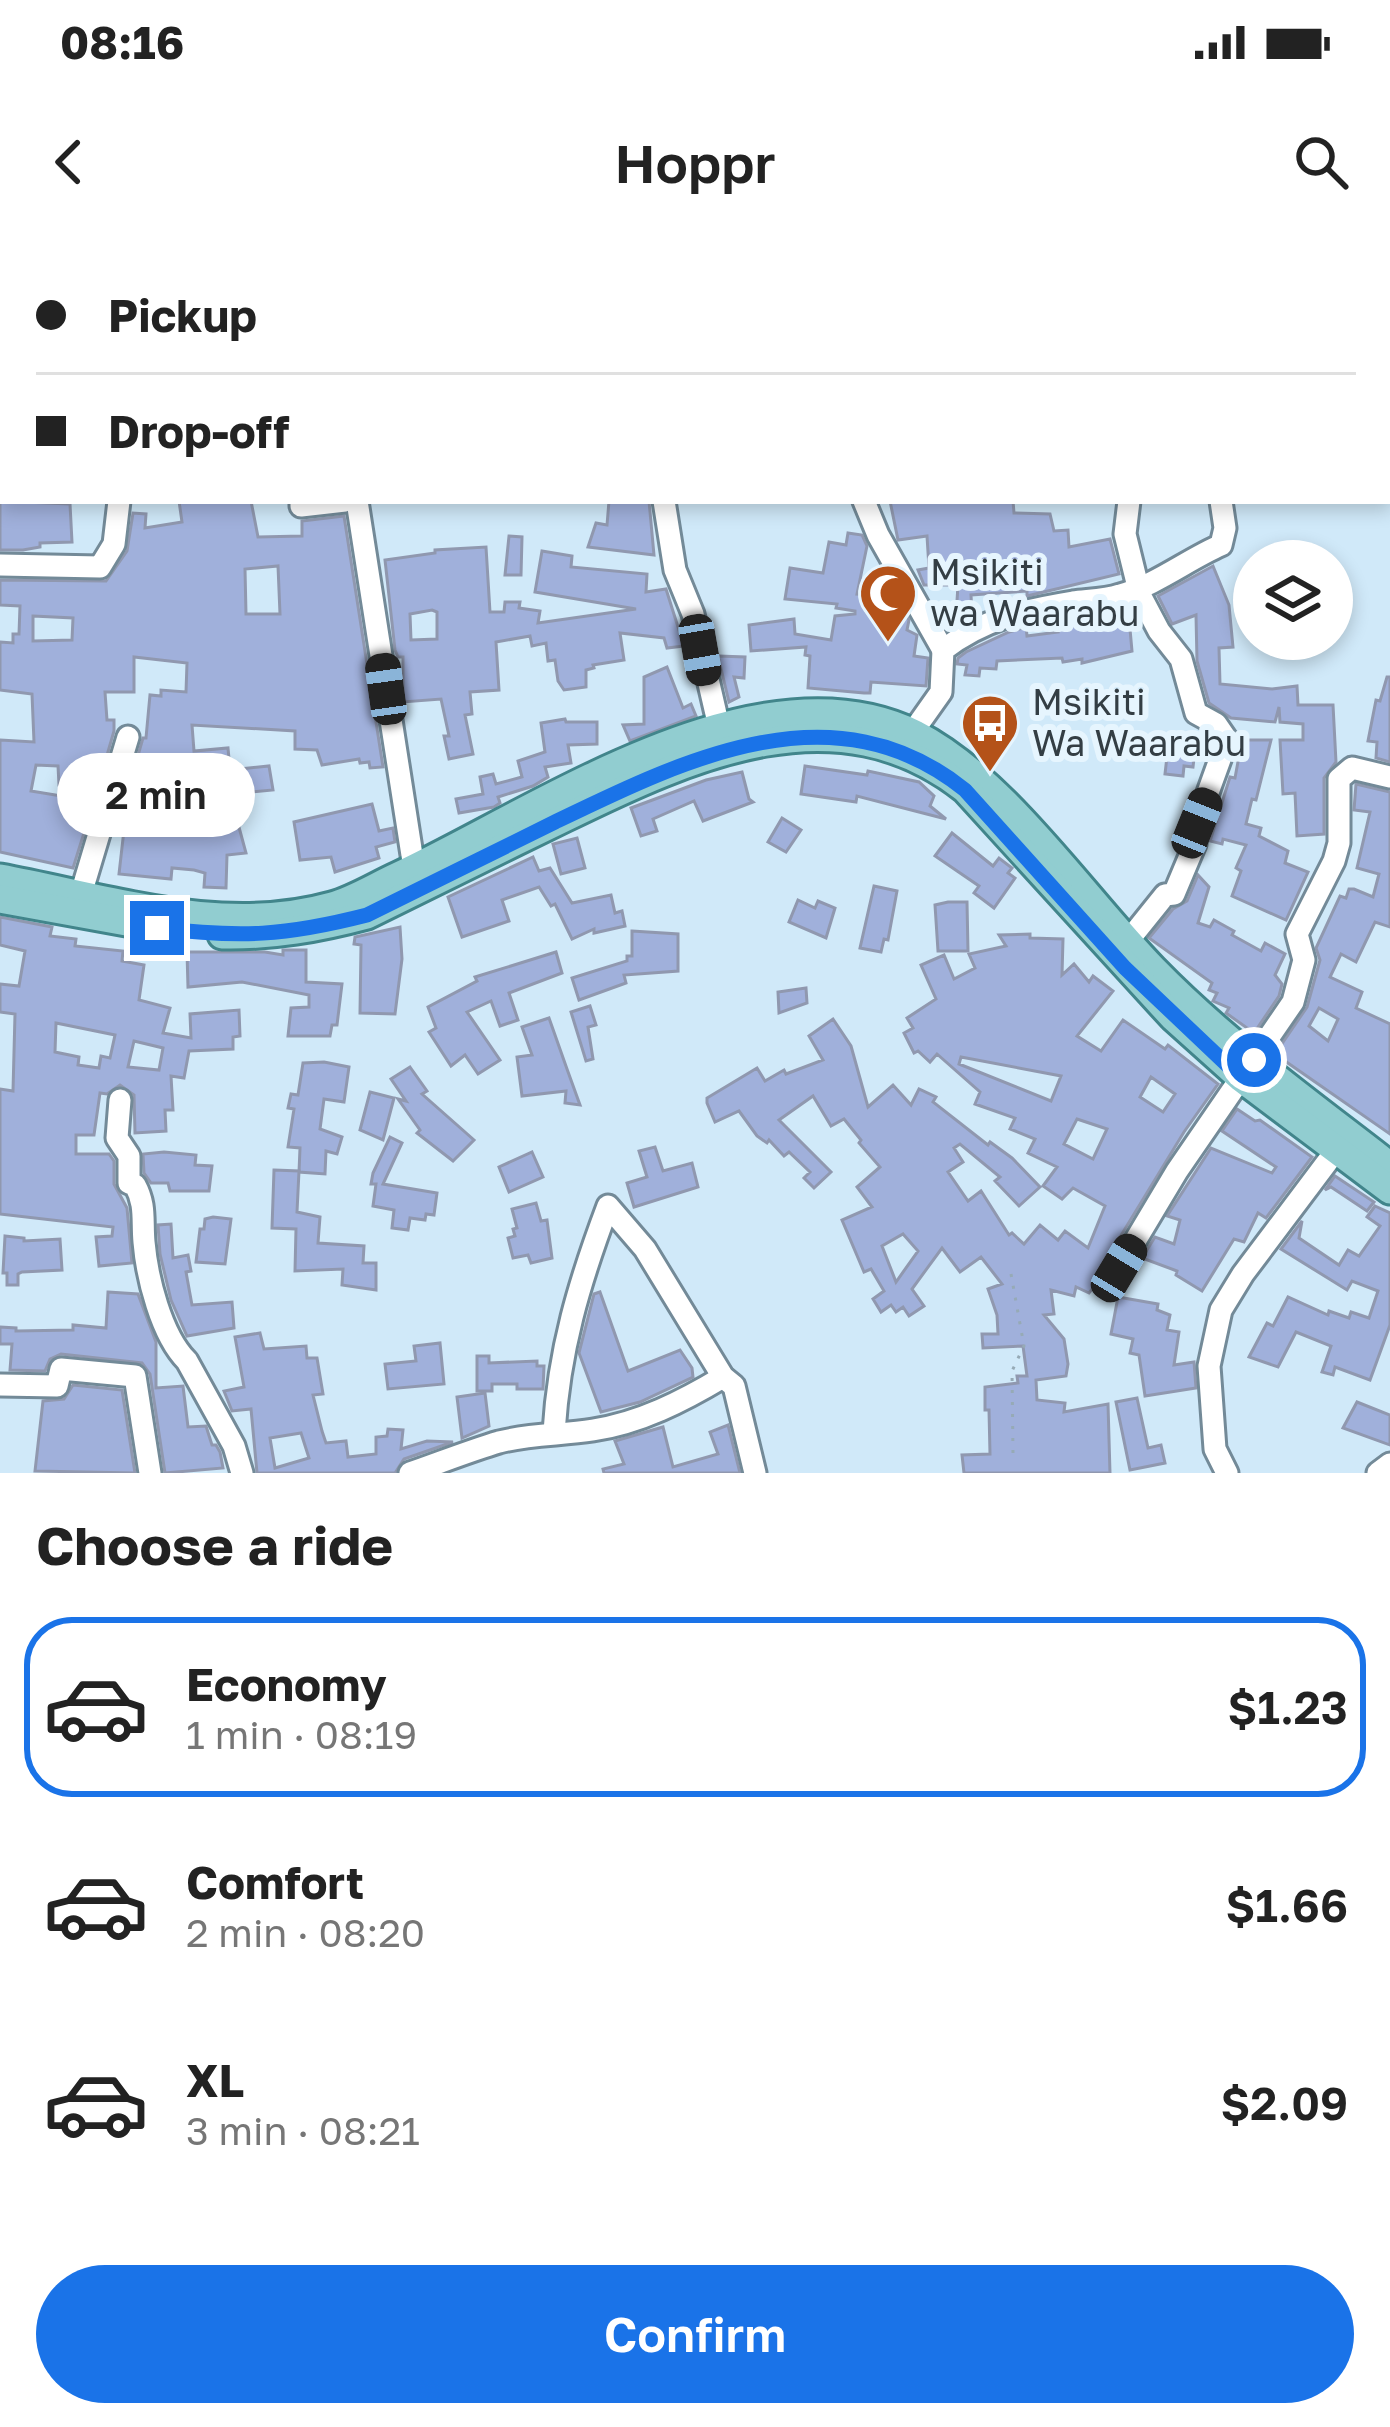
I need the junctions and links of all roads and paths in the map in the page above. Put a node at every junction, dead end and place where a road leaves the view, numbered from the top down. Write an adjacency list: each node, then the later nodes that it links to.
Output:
1 (119, 504): 7 (street)
2 (357, 504): 14 (street)
3 (664, 504): 10 (street)
4 (865, 504): 9 (street)
5 (1129, 504): 8 (street)
6 (1221, 504): 8 (street)
7 (0, 566)
8 (1138, 586): 9 (street); 18 (street)
9 (943, 650): 11 (street)
10 (719, 727): 11 (main road); 14 (main road)
11 (913, 733): 18 (main road)
12 (128, 736): 16 (street)
13 (1390, 777): 19 (street)
14 (414, 868): 16 (main road)
15 (0, 878): 16 (main road)
16 (81, 894)
17 (0, 899): 19 (main road)
18 (1128, 941): 19 (main road)
19 (1248, 1069): 21 (main road); 22 (main road); 24 (street)
20 (120, 1100): 32 (street)
21 (1337, 1149): 23 (main road); 35 (street)
22 (1390, 1166)
23 (1390, 1190)
24 (1119, 1268)
25 (1011, 1274): 29 (path)
26 (723, 1377): 28 (street); 28 (street); 34 (street)
27 (0, 1385): 31 (street)
28 (554, 1432): 33 (street)
29 (1013, 1454)
30 (1390, 1464): 36 (street)
31 (150, 1473)
32 (242, 1473)
33 (410, 1473)
34 (755, 1473)
35 (1227, 1473)
36 (1378, 1473)

